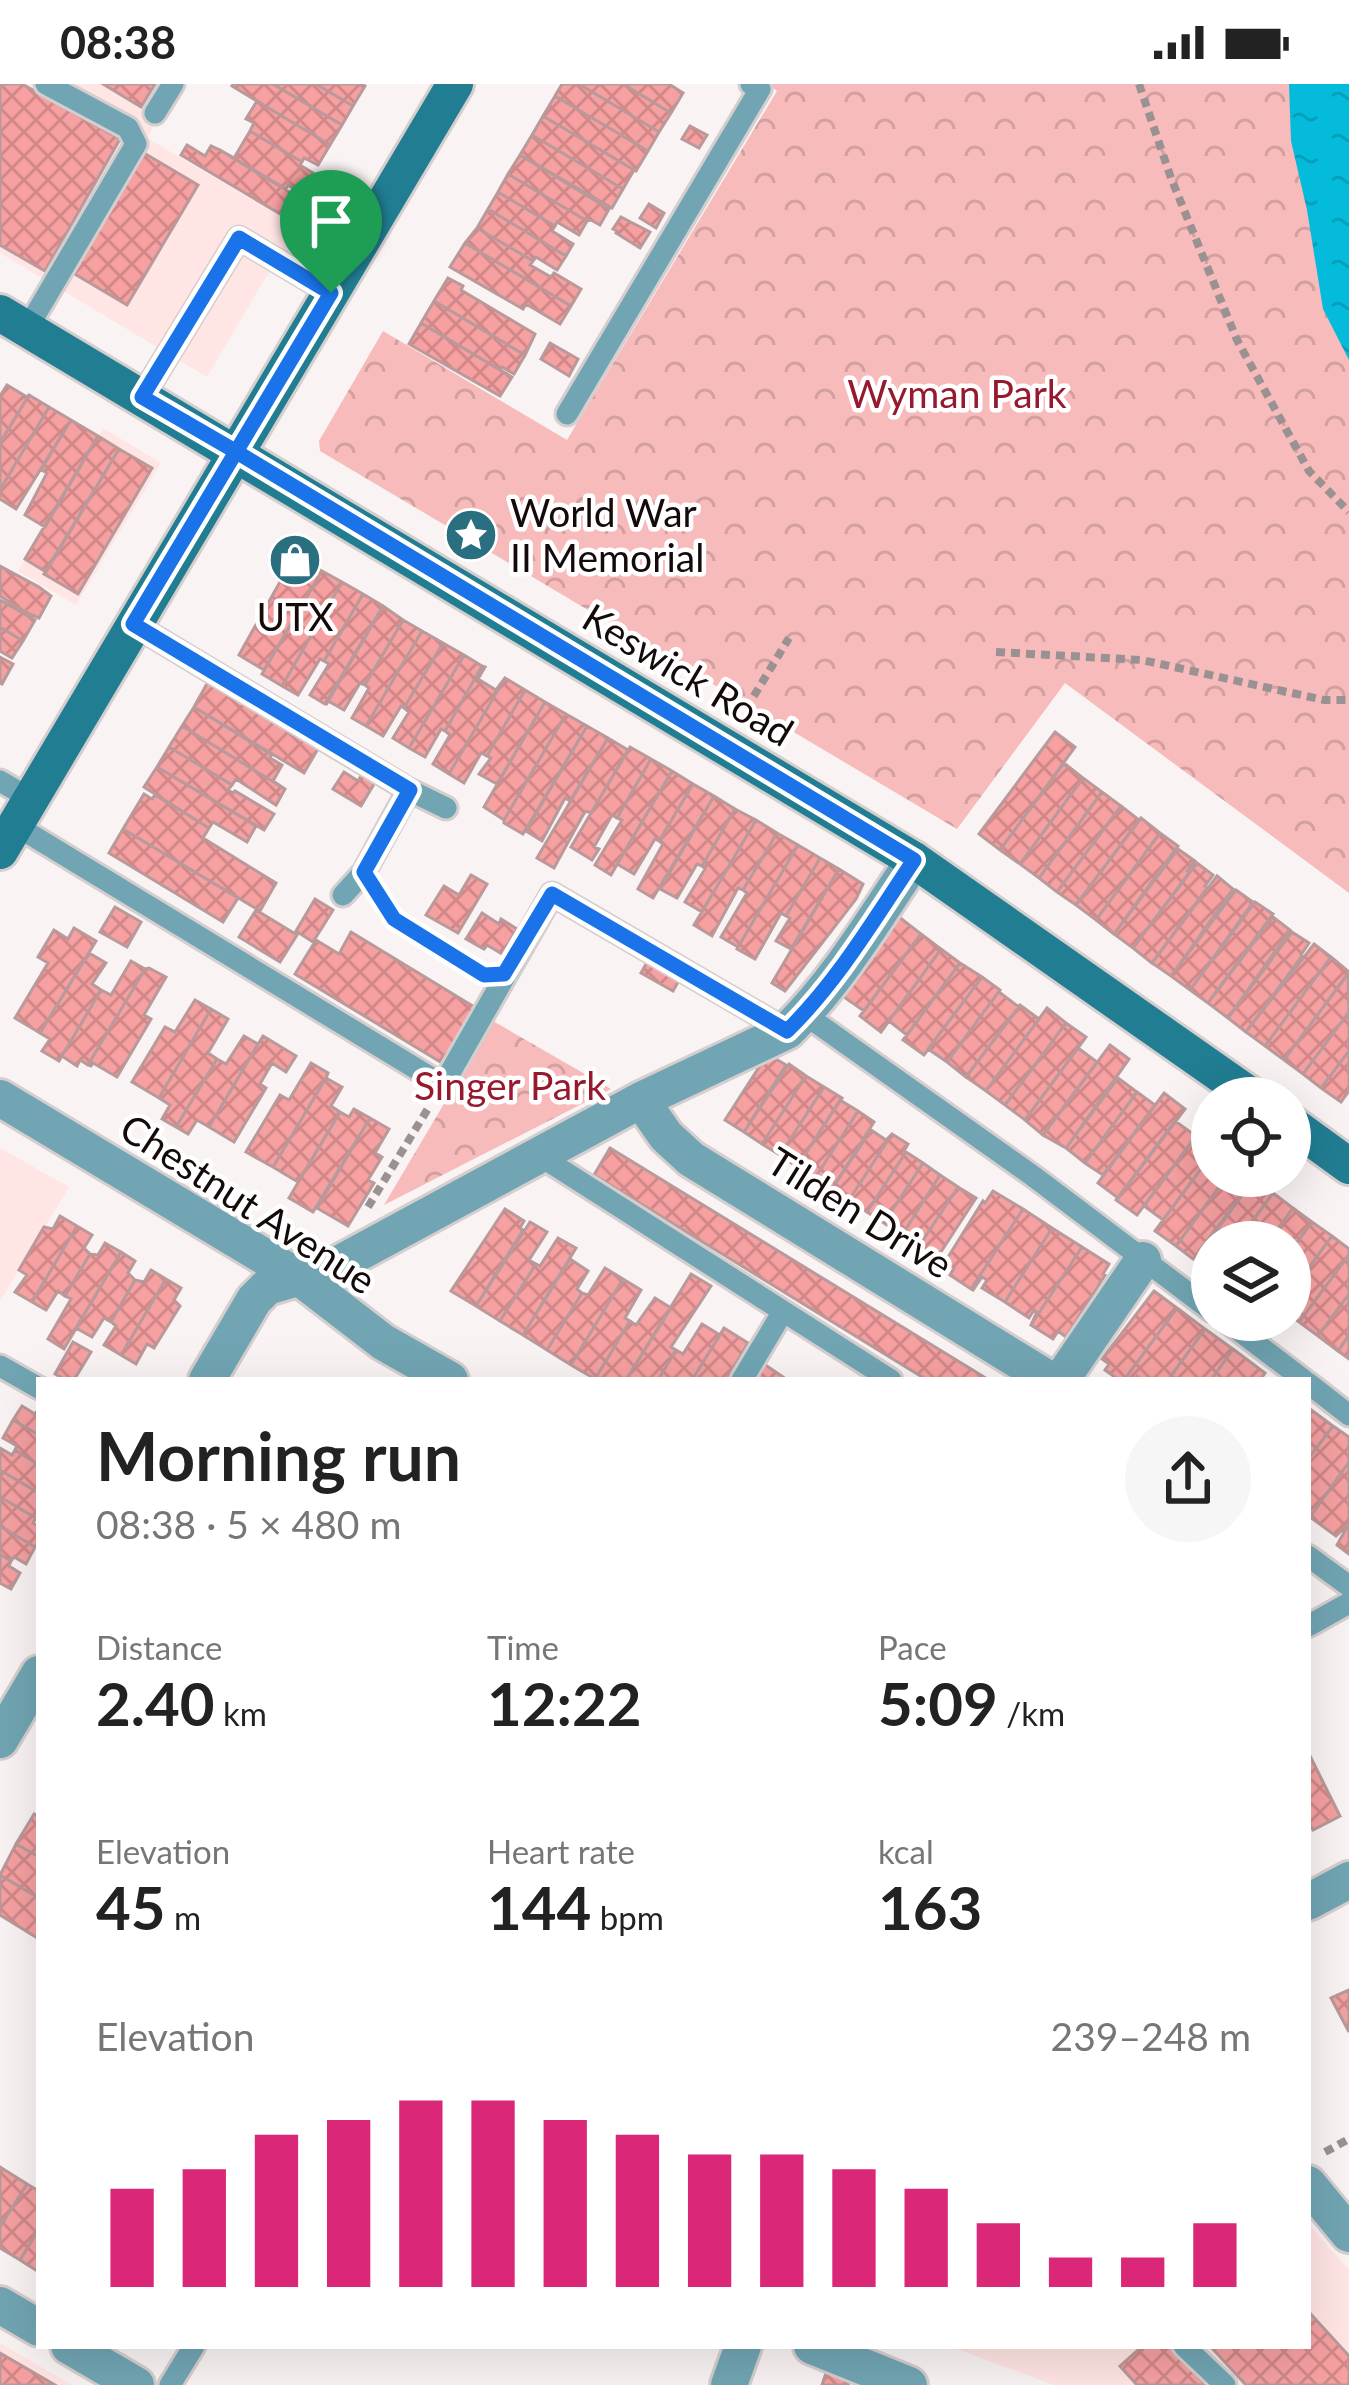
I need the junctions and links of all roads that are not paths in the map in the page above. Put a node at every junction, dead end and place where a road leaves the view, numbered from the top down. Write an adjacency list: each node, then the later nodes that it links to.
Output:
1 (46, 84): 7 (lane)
2 (173, 84): 5 (lane)
3 (455, 84): 6 (street)
4 (751, 84): 9 (lane)
5 (155, 113)
6 (331, 293): 8 (lane); 10 (street)
7 (14, 321): 8 (street, Keswick Road)
8 (142, 397): 10 (street, Keswick Road)
9 (567, 413)
10 (235, 451): 11 (street); 15 (street, Keswick Road)
11 (133, 624): 12 (lane); 14 (street)
12 (410, 790): 13 (lane); 16 (lane)
13 (446, 808)
14 (12, 814): 17 (lane)
15 (914, 860): 17 (street); 18 (street, Keswick Road)
16 (344, 896)
17 (796, 1023): 20 (street); 24 (lane)
18 (1224, 1077)
19 (0, 1098): 25 (street, Chestnut Avenue)
20 (641, 1100): 22 (street); 34 (street, Tilden Drive)
21 (1311, 1138): 23 (street)
22 (540, 1156): 25 (street); 27 (lane)
23 (1349, 1166)
24 (1143, 1260): 26 (lane); 35 (street)
25 (300, 1278): 30 (street); 31 (street, Chestnut Avenue)
26 (1191, 1295)
27 (782, 1313): 32 (lane); 33 (lane)
28 (1252, 1341): 36 (lane)
29 (0, 1366): 37 (lane)
30 (209, 1377)
31 (445, 1377)
32 (744, 1377)
33 (886, 1377)
34 (1045, 1377)
35 (1063, 1377)
36 (1299, 1377)
37 (36, 1386)
38 (1311, 1386): 39 (lane)
39 (1349, 1415)
40 (1311, 1558): 41 (lane)
41 (1349, 1586)
42 (1349, 1604): 43 (lane)
43 (1311, 1624)
44 (36, 1679): 45 (street)
45 (0, 1740)
46 (1349, 1880): 47 (street)
47 (1311, 1900)
48 (1311, 2171): 49 (street)
49 (1349, 2234)
50 (0, 2306): 51 (street)
51 (36, 2326)
52 (74, 2349): 57 (street)
53 (192, 2349): 58 (lane)
54 (742, 2349): 59 (street)
55 (819, 2349): 60 (street)
56 (1187, 2349): 61 (lane)
57 (136, 2385)
58 (170, 2385)
59 (729, 2385)
60 (909, 2385)
61 (1225, 2385)

